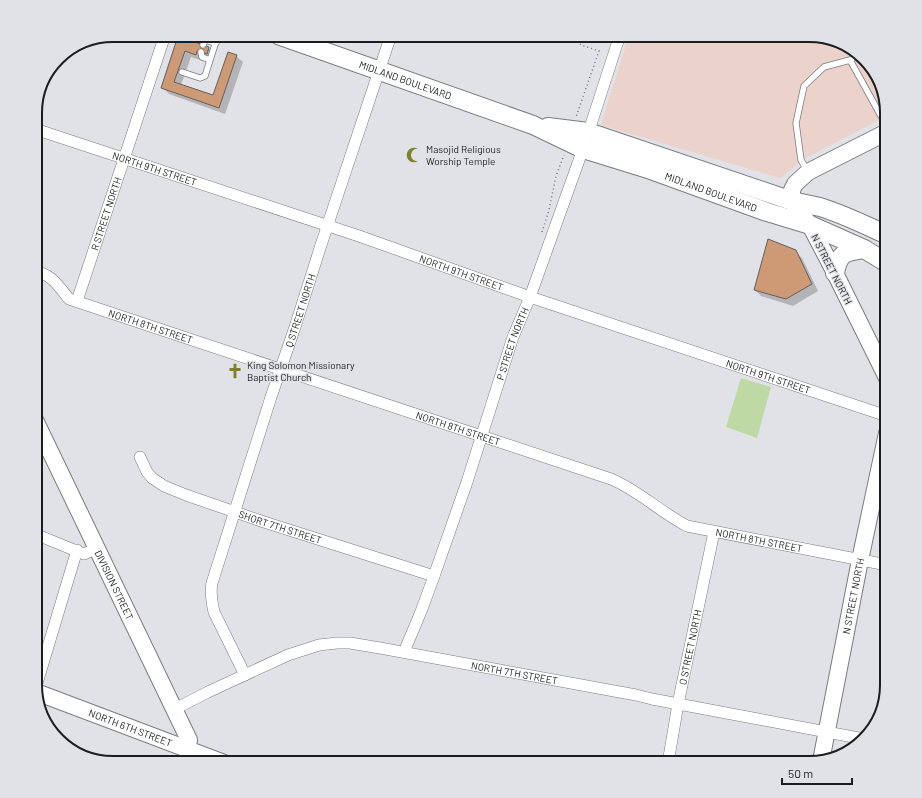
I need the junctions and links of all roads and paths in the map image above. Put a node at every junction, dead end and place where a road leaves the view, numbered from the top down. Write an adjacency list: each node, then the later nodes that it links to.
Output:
1 (163, 42): 21 (street, R STREET NORTH)
2 (298, 42): 13 (main road, MIDLAND BOULEVARD)
3 (389, 42): 13 (street, Q STREET NORTH)
4 (578, 42): 8 (path)
5 (618, 42): 18 (street, P STREET NORTH)
6 (216, 43): 7 (lane); 11 (lane)
7 (206, 44)
8 (599, 51)
9 (202, 54): 11 (lane)
10 (853, 58): 12 (lane)
11 (210, 60): 14 (lane)
12 (850, 60): 15 (lane); 22 (lane)
13 (380, 70): 16 (main road, MIDLAND BOULEVARD); 25 (street, Q STREET NORTH)
14 (182, 72)
15 (880, 114)
16 (534, 125): 18 (main road, MIDLAND BOULEVARD); 20 (main road, MIDLAND BOULEVARD)
17 (42, 131): 21 (street, NORTH 9TH STREET)
18 (588, 132): 20 (street, P STREET NORTH); 23 (main road, MIDLAND BOULEVARD)
19 (880, 136): 22 (street)
20 (583, 149): 24 (main road, MIDLAND BOULEVARD); 31 (street, P STREET NORTH)
21 (124, 159): 25 (street, NORTH 9TH STREET); 32 (street, R STREET NORTH)
22 (808, 172): 23 (street)
23 (792, 201): 24 (street, N STREET NORTH); 26 (main road, MIDLAND BOULEVARD)
24 (810, 225): 27 (main road, MIDLAND BOULEVARD); 30 (street, N STREET NORTH)
25 (327, 227): 31 (street, NORTH 9TH STREET); 34 (street, Q STREET NORTH)
26 (880, 233)
27 (864, 249): 28 (main road, MIDLAND BOULEVARD); 30 (main road)
28 (880, 259)
29 (42, 273): 32 (street, NORTH 8TH STREET)
30 (835, 273): 33 (street, N STREET NORTH)
31 (530, 297): 35 (street, NORTH 9TH STREET); 37 (street, P STREET NORTH)
32 (77, 301): 34 (street, NORTH 8TH STREET)
33 (880, 364)
34 (281, 369): 37 (street, NORTH 8TH STREET); 40 (street, Q STREET NORTH)
35 (880, 414)
36 (42, 434): 43 (street, DIVISION STREET)
37 (481, 436): 41 (street, NORTH 8TH STREET); 47 (street, P STREET NORTH)
38 (140, 457): 40 (street, SHORT 7TH STREET)
39 (880, 466): 45 (street, N STREET NORTH)
40 (234, 512): 47 (street, SHORT 7TH STREET); 50 (street, Q STREET NORTH)
41 (714, 532): 45 (street, NORTH 8TH STREET); 52 (street, O STREET NORTH)
42 (42, 537): 44 (street)
43 (97, 548): 44 (street); 53 (street, DIVISION STREET)
44 (77, 550): 49 (street)
45 (860, 560): 46 (street, NORTH 8TH STREET); 54 (street, N STREET NORTH)
46 (880, 564)
47 (434, 576): 48 (street, P STREET NORTH)
48 (404, 652): 50 (street, NORTH 7TH STREET); 52 (street, NORTH 7TH STREET)
49 (42, 670)
50 (245, 675): 53 (street, NORTH 7TH STREET)
51 (42, 694): 57 (street, NORTH 6TH STREET)
52 (678, 704): 54 (street, NORTH 7TH STREET); 58 (street, O STREET NORTH)
53 (175, 709): 57 (street, DIVISION STREET)
54 (826, 732): 55 (street, NORTH 7TH STREET); 56 (street, N STREET NORTH)
55 (856, 738)
56 (822, 755)
57 (185, 756)
58 (669, 756)

